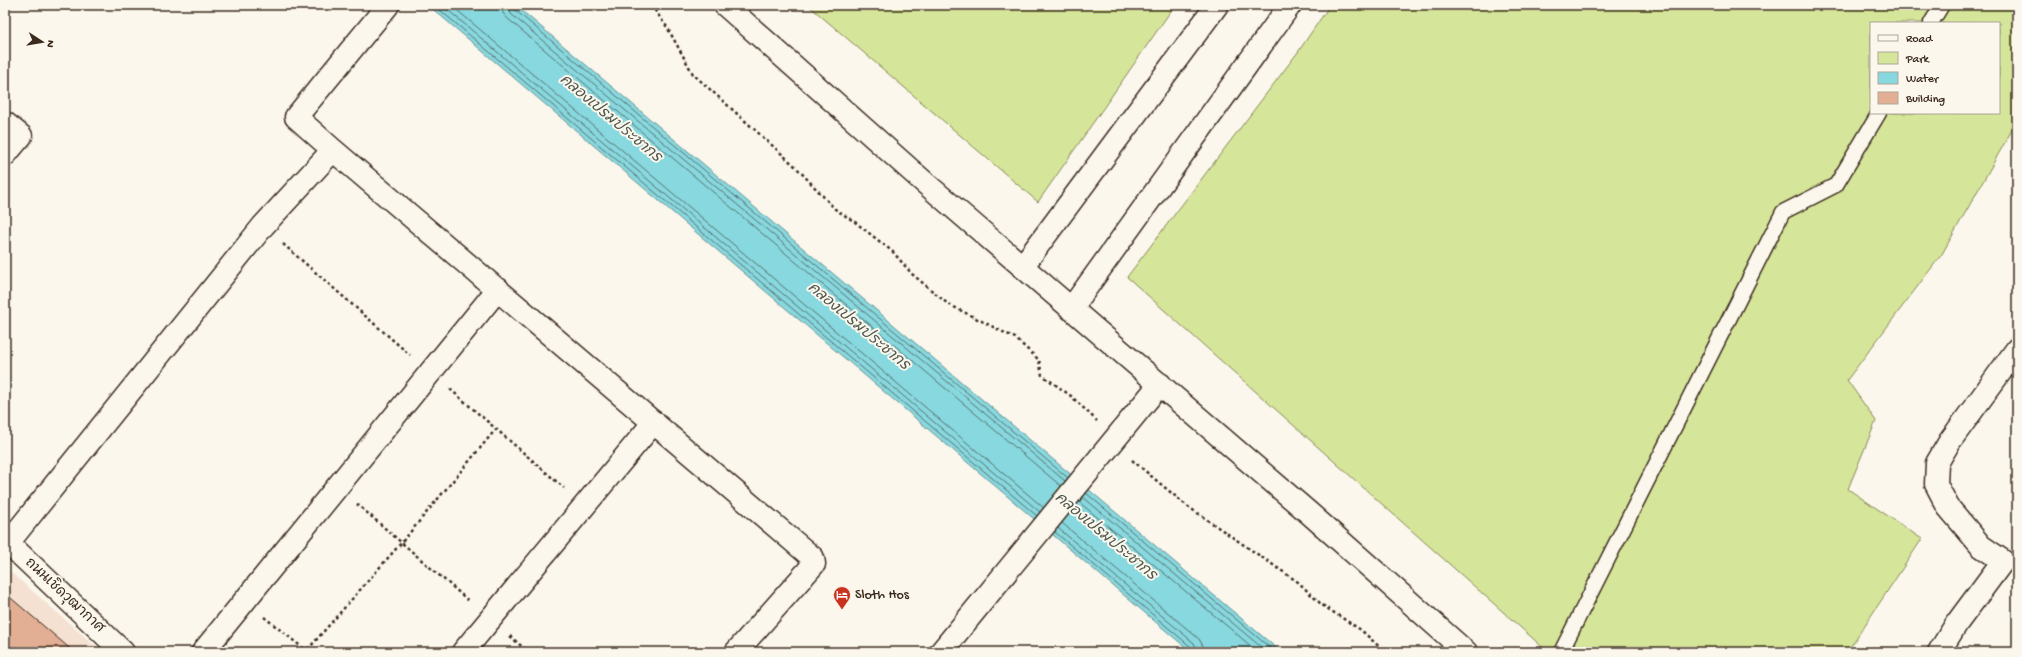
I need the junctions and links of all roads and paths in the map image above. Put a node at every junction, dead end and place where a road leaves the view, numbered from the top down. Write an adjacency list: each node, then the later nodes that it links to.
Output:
1 (651, 5): 19 (path)
2 (725, 5): 12 (street)
3 (1218, 5): 12 (street)
4 (1290, 5): 14 (street)
5 (1942, 5): 7 (lane)
6 (381, 7): 10 (street)
7 (1933, 22)
8 (1878, 114): 34 (lane)
9 (5, 123): 11 (street)
10 (333, 150): 13 (street); 21 (street)
11 (5, 155)
12 (1022, 267): 14 (street)
13 (498, 289): 17 (street); 20 (street)
14 (1071, 309): 16 (street)
15 (2017, 349): 23 (street)
16 (1160, 384): 19 (street); 33 (street)
17 (654, 422): 25 (street); 30 (street)
18 (496, 429): 22 (path)
19 (1109, 446): 31 (street); 32 (path)
20 (337, 487): 22 (path); 24 (street)
21 (6, 542): 26 (street, ถนนเชิดวุฒากาศ)
22 (402, 542): 24 (path); 25 (path)
23 (2010, 565): 35 (street)
24 (244, 601): 27 (street)
25 (490, 620): 28 (street); 29 (path)
26 (123, 652)
27 (203, 652)
28 (463, 652)
29 (528, 652)
30 (736, 652)
31 (941, 652)
32 (1385, 652)
33 (1466, 652)
34 (1561, 652)
35 (1939, 652)

